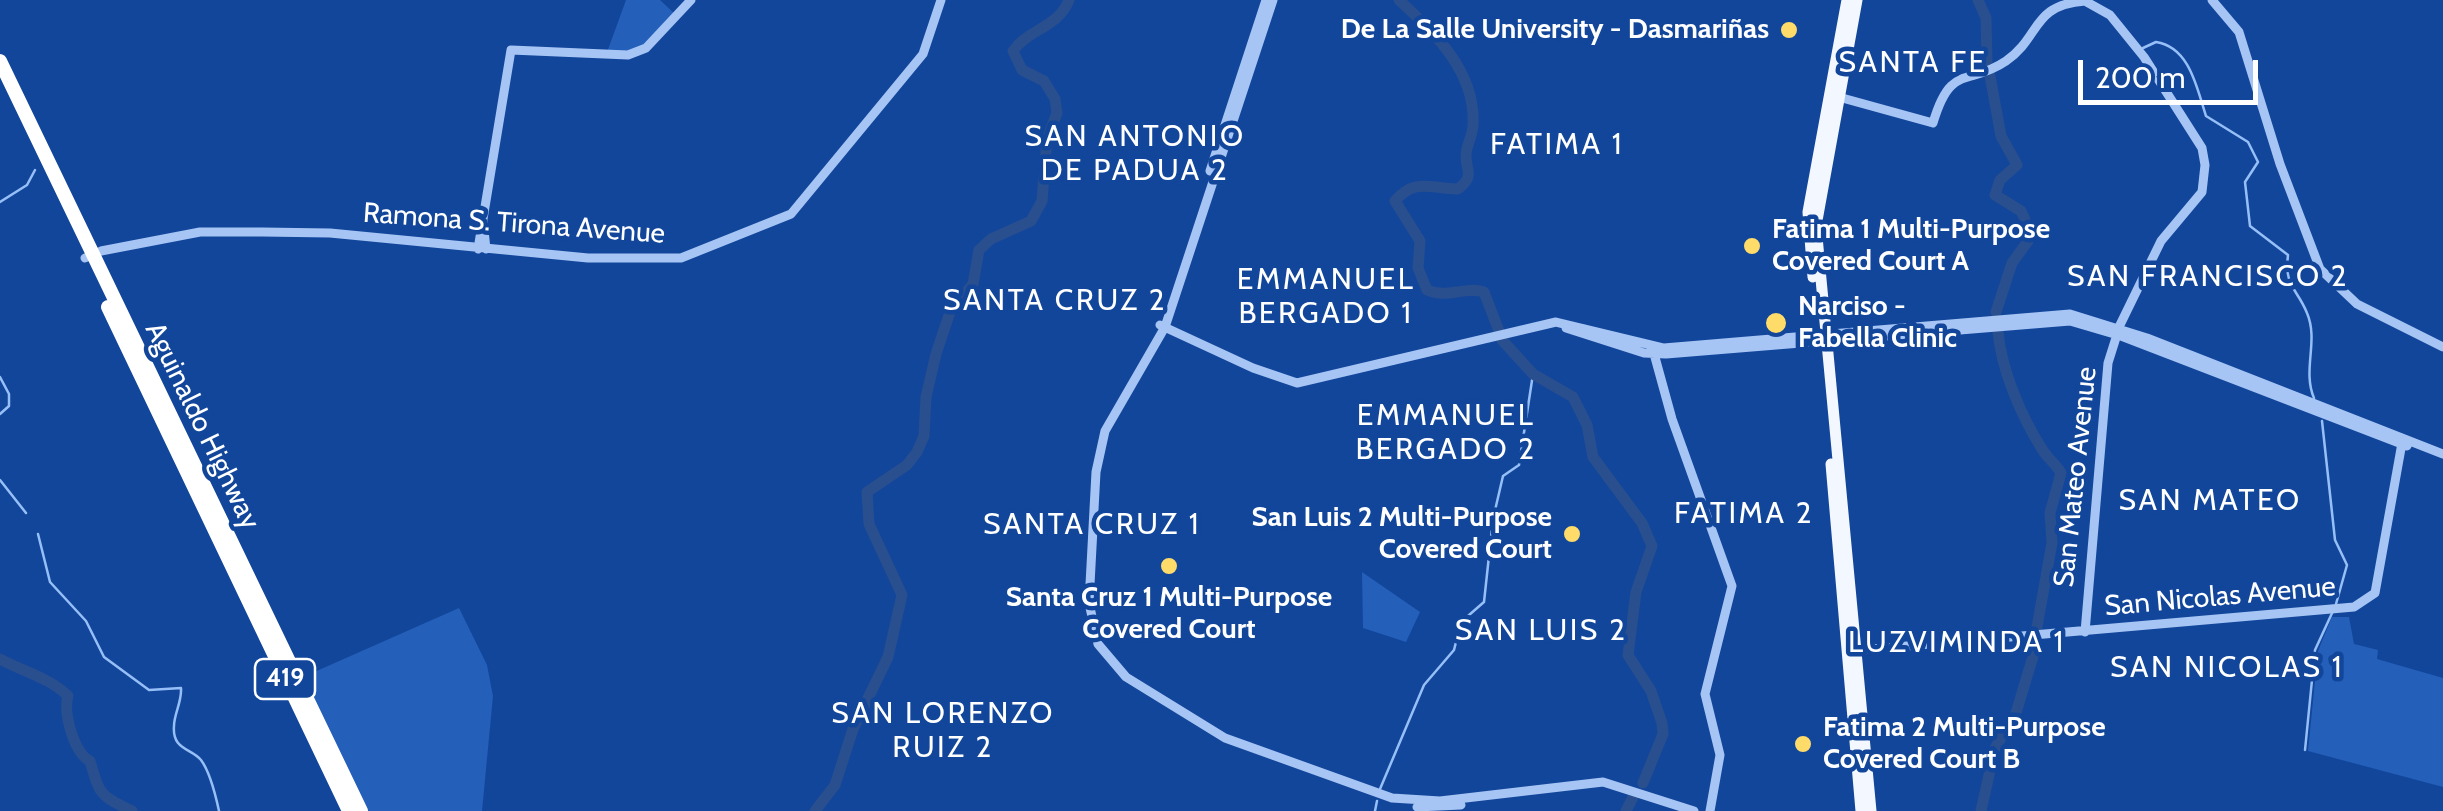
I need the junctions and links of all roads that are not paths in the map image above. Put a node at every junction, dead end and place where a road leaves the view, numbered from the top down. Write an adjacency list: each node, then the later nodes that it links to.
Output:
1 (691, 0): 12 (street)
2 (941, 0): 12 (street, Ramona S. Tirona Avenue)
3 (1270, 0): 14 (street)
4 (1847, 0): 10 (main road)
5 (1857, 0): 8 (main road)
6 (2212, 0): 17 (street)
7 (0, 62): 11 (highway, Aguinaldo Highway / 419)
8 (1848, 68): 10 (main road); 10 (main road)
9 (0, 79): 11 (highway, Aguinaldo Highway / 419)
10 (1838, 97): 15 (street, San Mateo Avenue); 16 (main road); 16 (main road)
11 (15, 102): 13 (highway, Aguinaldo Highway / 419)
12 (482, 249): 13 (street, Ramona S. Tirona Avenue)
13 (88, 256): 23 (highway, Aguinaldo Highway / 419)
14 (1163, 326): 18 (street); 24 (street)
15 (2118, 332): 16 (street); 19 (street); 21 (street, San Mateo Avenue)
16 (1827, 336): 18 (street); 22 (main road)
17 (2443, 347)
18 (1653, 351): 28 (street)
19 (2402, 441): 20 (street); 21 (street, San Nicolas Avenue)
20 (2443, 457)
21 (2085, 632): 22 (street, San Nicolas Avenue)
22 (1852, 651): 29 (main road); 30 (main road)
23 (313, 723): 25 (highway, Aguinaldo Highway / 419); 26 (highway, Aguinaldo Highway / 419)
24 (1655, 796): 27 (street); 28 (street)
25 (350, 811)
26 (361, 811)
27 (1694, 811)
28 (1711, 811)
29 (1862, 811)
30 (1871, 811)

